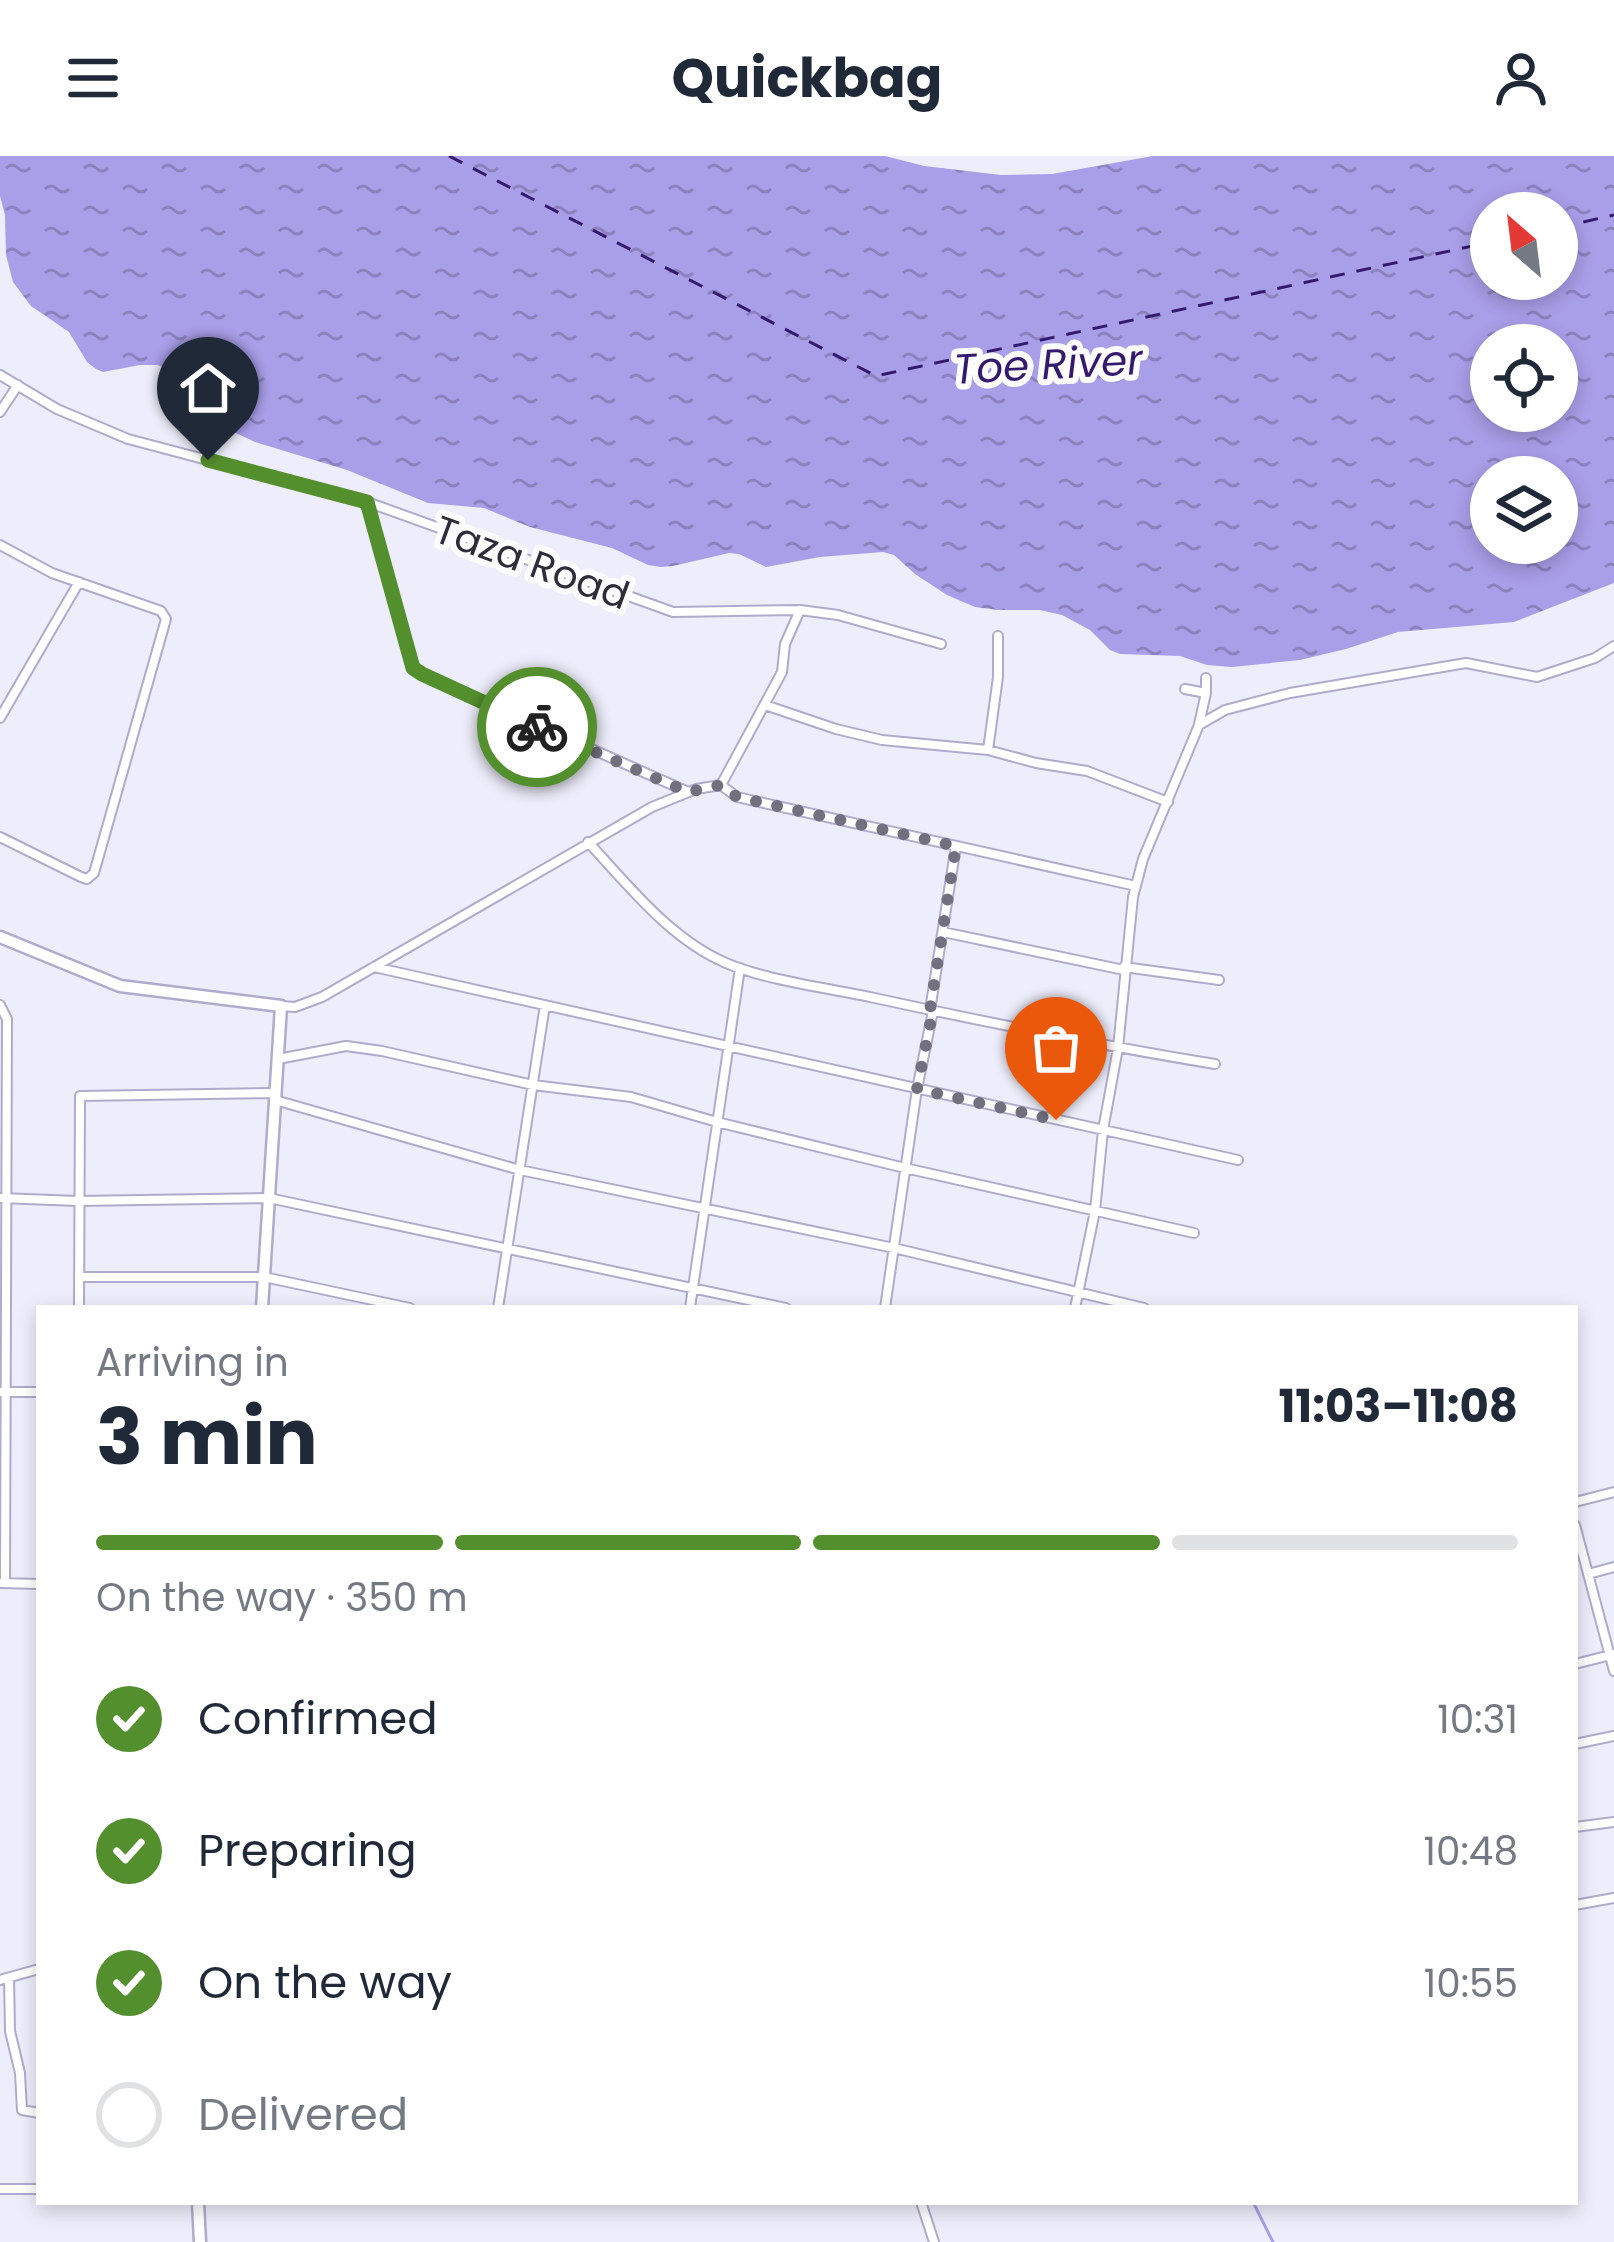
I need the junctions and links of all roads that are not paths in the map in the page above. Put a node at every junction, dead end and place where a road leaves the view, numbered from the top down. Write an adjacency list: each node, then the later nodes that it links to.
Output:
1 (0, 375): 2 (street, Taza Road)
2 (18, 386): 3 (street); 4 (street, Taza Road)
3 (0, 412)
4 (367, 502): 7 (street, Taza Road); 19 (street)
5 (0, 545): 6 (street)
6 (79, 582): 15 (street); 21 (street)
7 (800, 610): 9 (street, Taza Road); 14 (street)
8 (998, 636): 17 (street)
9 (941, 644)
10 (1614, 646): 16 (street)
11 (1206, 678): 13 (street)
12 (1185, 689): 13 (street)
13 (1206, 693): 16 (street)
14 (766, 705): 17 (street); 18 (street)
15 (0, 718)
16 (1199, 725): 20 (street)
17 (988, 750): 20 (street)
18 (721, 785): 19 (street); 23 (street)
19 (688, 792): 22 (street)
20 (1168, 802): 24 (street)
21 (0, 837)
22 (588, 842): 27 (street); 28 (street)
23 (956, 846): 24 (street); 25 (street)
24 (1136, 886): 29 (street)
25 (943, 932): 29 (street); 34 (street)
26 (0, 937): 33 (street)
27 (372, 967): 32 (street); 33 (street)
28 (740, 968): 34 (street); 35 (street)
29 (1124, 968): 30 (street); 36 (street)
30 (1219, 980)
31 (0, 1005): 47 (street)
32 (545, 1005): 35 (street); 39 (street)
33 (281, 1006): 37 (street)
34 (933, 1010): 36 (street); 40 (street)
35 (727, 1046): 40 (street); 42 (street)
36 (1118, 1048): 38 (street); 43 (street)
37 (277, 1060): 39 (street); 41 (street)
38 (1215, 1064)
39 (533, 1085): 42 (street); 46 (street)
40 (917, 1089): 43 (street); 45 (street)
41 (275, 1097): 46 (street); 48 (street); 49 (street)
42 (717, 1122): 45 (street); 50 (street)
43 (1102, 1130): 44 (street); 51 (street)
44 (1238, 1160)
45 (905, 1168): 51 (street); 54 (street)
46 (520, 1170): 50 (street); 53 (street)
47 (4, 1198): 49 (street); 68 (street)
48 (269, 1198): 49 (street); 53 (street); 56 (street)
49 (78, 1201): 55 (street)
50 (704, 1209): 54 (street); 57 (street)
51 (1095, 1210): 52 (street); 58 (street)
52 (1194, 1233)
53 (508, 1248): 57 (street); 62 (street)
54 (894, 1248): 58 (street); 65 (street)
55 (79, 1276): 56 (street); 59 (street)
56 (264, 1276): 60 (street); 61 (street)
57 (692, 1288): 63 (street); 64 (street)
58 (1076, 1292): 66 (street); 67 (street)
59 (79, 1305)
60 (262, 1305)
61 (396, 1305)
62 (498, 1305)
63 (690, 1305)
64 (772, 1305)
65 (885, 1305)
66 (1075, 1305)
67 (1131, 1305)
68 (3, 1392): 69 (street); 75 (street)
69 (36, 1392)
70 (1614, 1492): 71 (street)
71 (1578, 1501)
72 (1578, 1536): 74 (street)
73 (1614, 1567): 74 (street)
74 (1588, 1574): 77 (street)
75 (3, 1583): 76 (street)
76 (36, 1584)
77 (1612, 1655): 78 (street); 79 (street)
78 (1578, 1663)
79 (1614, 1671)
80 (1614, 1736): 81 (street)
81 (1578, 1743)
82 (1614, 1822): 83 (street)
83 (1578, 1827)
84 (1614, 1898): 85 (street)
85 (1578, 1904)
86 (36, 1970): 87 (street)
87 (5, 1979): 88 (street)
88 (36, 2113)
89 (0, 2189): 90 (street)
90 (36, 2189)
91 (198, 2205): 93 (street)
92 (922, 2205): 94 (street)
93 (200, 2242)
94 (934, 2242)

